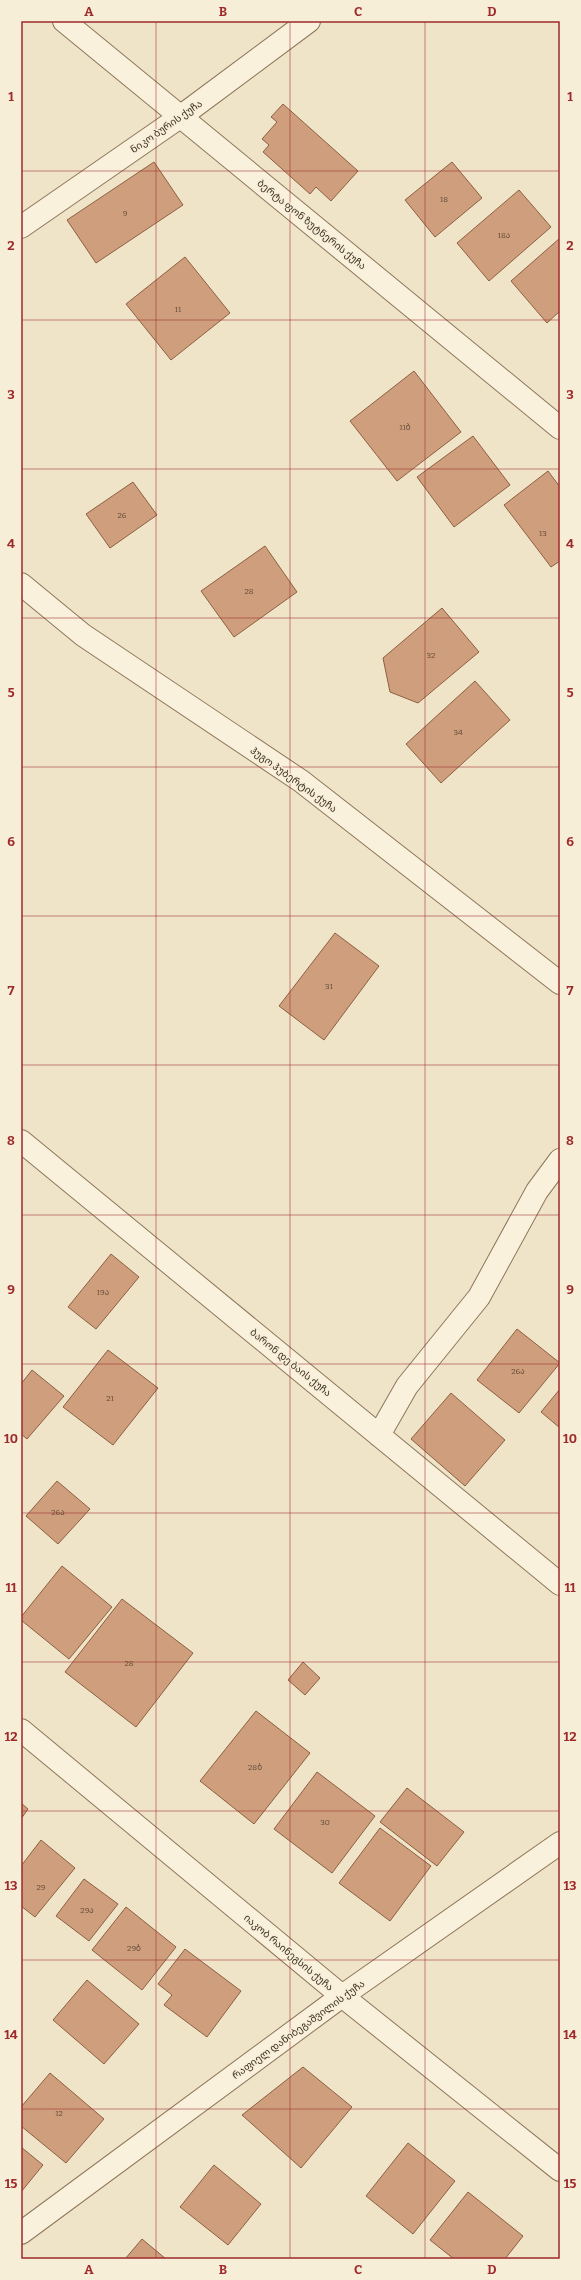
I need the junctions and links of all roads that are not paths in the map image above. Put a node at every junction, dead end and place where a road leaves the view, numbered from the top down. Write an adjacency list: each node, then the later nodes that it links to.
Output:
1 (64, 21): 3 (street, ბერტა ფონ ზუტნერის ქუჩა)
2 (309, 21): 3 (street, ნიკო ბურის ქუჩა)
3 (180, 117): 4 (street, ნიკო ბურის ქუჩა); 5 (street, ბერტა ფონ ზუტნერის ქუჩა)
4 (21, 227)
5 (560, 428)
6 (21, 584): 7 (street, ჰუგო ჰუბერტის ქუჩა)
7 (560, 983)
8 (21, 1141): 10 (street, ბარონ დე ბაის ქუჩა)
9 (560, 1160): 10 (street)
10 (379, 1435): 11 (street, ბარონ დე ბაის ქუჩა)
11 (560, 1584)
12 (21, 1730): 14 (street, იაკობ რაინეგსის ქუჩა)
13 (560, 1843): 14 (street, რაფიელ დანიბეგაშვილის ქუჩა)
14 (342, 1996): 15 (street, იაკობ რაინეგსის ქუჩა); 16 (street, რაფიელ დანიბეგაშვილის ქუჩა)
15 (560, 2170)
16 (21, 2233)

